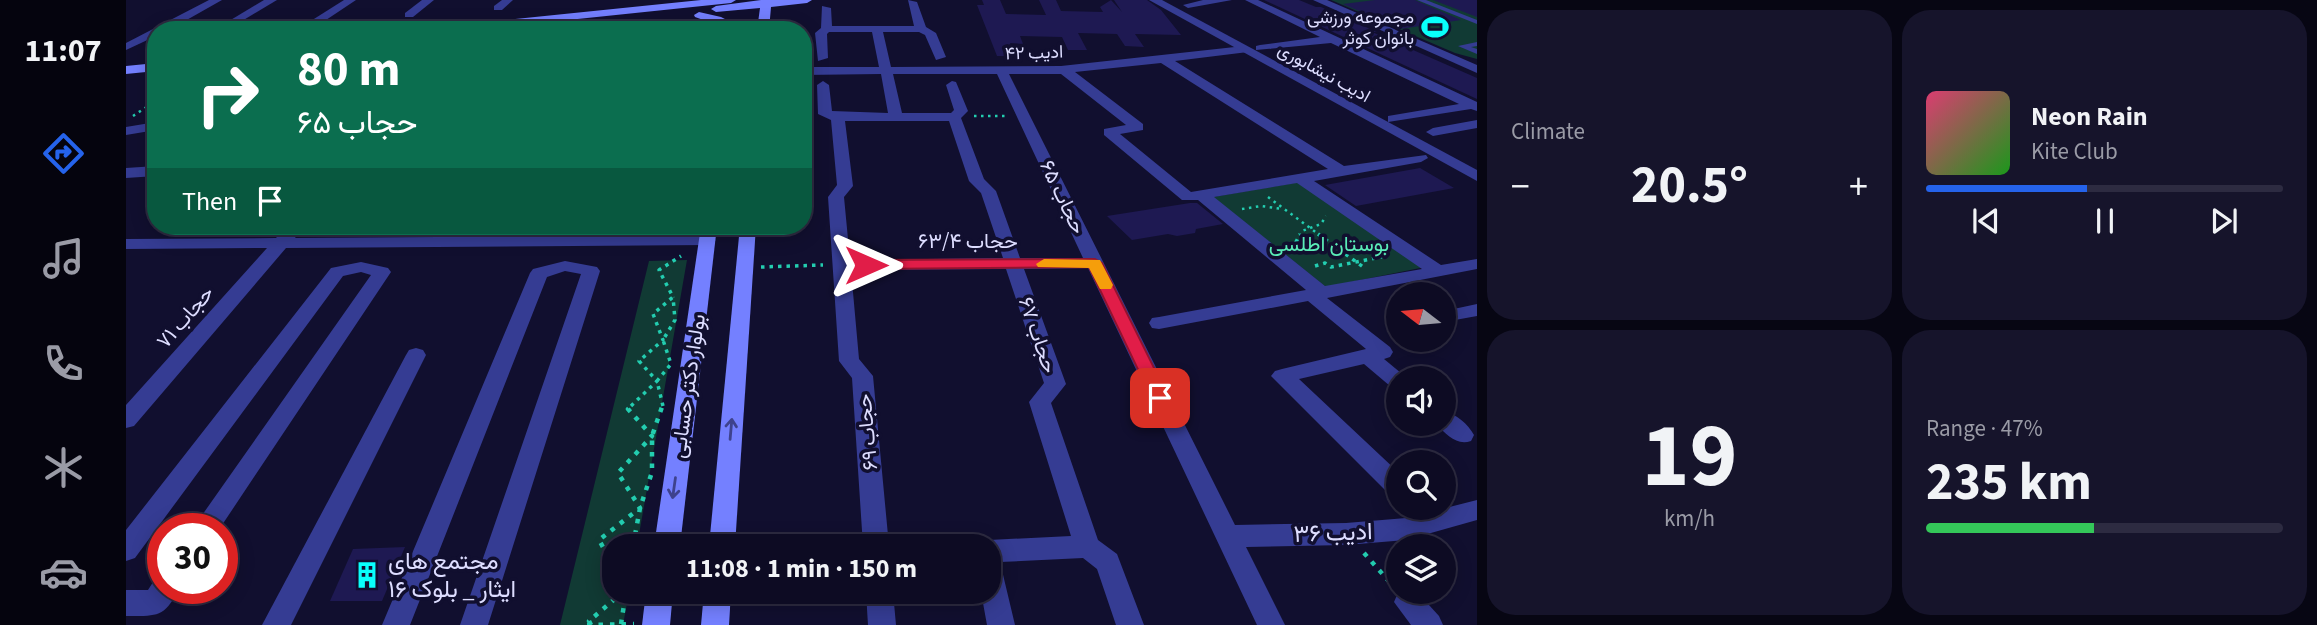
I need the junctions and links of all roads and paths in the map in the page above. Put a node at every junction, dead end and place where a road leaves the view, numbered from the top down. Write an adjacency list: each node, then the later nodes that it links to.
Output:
1 (217, 0): 23 (street)
2 (272, 0): 24 (street)
3 (351, 0): 25 (street)
4 (429, 0): 22 (street)
5 (508, 0): 19 (street)
6 (731, 0): 14 (main road)
7 (807, 0): 15 (main road)
8 (1154, 0): 40 (street, ادیب نیشابوری)
9 (1170, 0): 39 (street, ادیب نیشابوری)
10 (1227, 0): 18 (street)
11 (1250, 0): 36 (street)
12 (1318, 0): 46 (street)
13 (1420, 0): 31 (lane)
14 (706, 1): 26 (main road)
15 (766, 2): 17 (main road); 30 (main road)
16 (912, 2): 34 (street)
17 (746, 3): 21 (main road); 29 (main road)
18 (1188, 5)
19 (498, 8)
20 (826, 8): 32 (street)
21 (684, 12): 27 (main road); 28 (main road)
22 (409, 15)
23 (177, 21)
24 (235, 21)
25 (318, 21)
26 (520, 21)
27 (598, 21)
28 (721, 21)
29 (743, 21)
30 (764, 21)
31 (1477, 22)
32 (827, 29): 33 (street); 51 (street)
33 (877, 29): 34 (street); 52 (street)
34 (921, 29): 42 (street)
35 (147, 36): 38 (street)
36 (1333, 39): 39 (street); 56 (street)
37 (1477, 44): 41 (lane)
38 (126, 47)
39 (1259, 48): 61 (street, ادیب نیشابوری)
40 (1244, 50): 44 (street, ادیب ۴۲); 72 (street, ادیب نیشابوری)
41 (1477, 52)
42 (940, 57)
43 (147, 60): 45 (main road)
44 (1163, 60): 49 (street, ادیب ۴۲); 69 (street)
45 (126, 62)
46 (1474, 66)
47 (147, 68): 48 (main road)
48 (126, 70)
49 (1064, 70): 53 (street, ادیب ۴۲); 76 (street)
50 (812, 71): 51 (street, ادیب ۴۲)
51 (823, 71): 52 (street, ادیب ۴۲); 58 (street)
52 (886, 72): 53 (street, ادیب ۴۲); 59 (street)
53 (1002, 72): 57 (street, حجاب ۶۵)
54 (952, 85): 60 (street, حجاب ۶۷)
55 (147, 106): 62 (path)
56 (1476, 106): 61 (street)
57 (1023, 116): 60 (path); 93 (street, حجاب ۶۵)
58 (838, 117): 59 (street); 97 (street, حجاب ۶۹)
59 (896, 117): 60 (street)
60 (954, 117): 94 (street, حجاب ۶۷)
61 (1394, 119): 68 (street, ادیب نیشابوری)
62 (126, 121)
63 (1477, 124): 66 (street)
64 (147, 128): 65 (street)
65 (126, 131)
66 (1433, 132)
67 (1421, 158): 69 (street)
68 (1477, 163)
69 (1341, 171): 73 (street)
70 (147, 172): 71 (street)
71 (126, 173)
72 (1477, 176)
73 (1298, 177): 74 (street); 75 (street)
74 (1252, 185): 76 (street); 77 (path)
75 (1317, 190): 79 (path); 91 (street)
76 (1201, 195): 78 (street)
77 (1287, 211): 78 (path); 79 (path)
78 (1227, 216): 100 (street)
79 (1309, 228): 92 (path); 100 (path)
80 (287, 235): 88 (street, حجاب ۷۱)
81 (476, 235): 87 (street)
82 (627, 235): 86 (street)
83 (705, 235): 104 (path)
84 (708, 235): 125 (main road, بولوار دکتر حسابی, one-way to 125)
85 (747, 235): 99 (main road, بولوار دکتر حسابی)
86 (586, 236): 87 (street); 96 (street)
87 (472, 242): 89 (street)
88 (279, 243): 89 (street); 90 (street); 113 (street, حجاب ۷۱)
89 (378, 243): 98 (street)
90 (126, 244)
91 (1399, 244): 92 (path); 101 (street)
92 (1357, 262): 100 (path); 102 (path)
93 (1095, 263): 94 (street, حجاب ۶۳/۴); 129 (street, حجاب ۶۵)
94 (1013, 264): 97 (street, حجاب ۶۳/۴); 130 (street, حجاب ۶۷)
95 (1477, 264): 101 (street)
96 (565, 265): 144 (street); 145 (street)
97 (841, 265): 99 (path); 127 (street, حجاب ۶۹)
98 (361, 267): 121 (street); 131 (street)
99 (745, 267): 126 (main road, بولوار دکتر حسابی, one-way to 99)
100 (1296, 272): 103 (street)
101 (1439, 272): 102 (street)
102 (1391, 281): 103 (street)
103 (1316, 294): 107 (street); 110 (street)
104 (673, 297): 108 (path); 108 (path)
105 (1477, 310): 106 (street)
106 (1456, 315)
107 (1159, 323)
108 (663, 340): 112 (path); 112 (path)
109 (416, 355): 143 (street)
110 (1368, 356): 111 (street); 117 (street)
111 (1386, 371)
112 (657, 381): 116 (path); 116 (path)
113 (126, 420)
114 (1456, 429): 115 (street)
115 (1463, 435)
116 (652, 436): 118 (path); 118 (path)
117 (1386, 476)
118 (640, 508): 123 (path); 124 (path)
119 (1477, 510): 120 (street, ادیب ۳۶)
120 (1456, 512)
121 (216, 513)
122 (1419, 520): 128 (street, ادیب ۳۶)
123 (607, 534)
124 (635, 534)
125 (669, 534)
126 (723, 534)
127 (875, 534)
128 (1346, 534): 129 (street, ادیب ۳۶); 133 (path)
129 (1227, 536): 153 (street, حجاب ۶۵)
130 (1087, 547): 132 (street); 152 (street, حجاب ۶۷)
131 (126, 550)
132 (1001, 551)
133 (1386, 578)
134 (126, 603): 135 (street)
135 (147, 603)
136 (610, 604): 146 (path)
137 (623, 604): 147 (path)
138 (659, 604): 148 (main road)
139 (717, 604): 149 (main road)
140 (881, 604): 150 (street)
141 (997, 604): 151 (street)
142 (1410, 604): 154 (street)
143 (276, 625)
144 (396, 625)
145 (474, 625)
146 (589, 625): 148 (path)
147 (620, 625)
148 (656, 625)
149 (715, 625)
150 (882, 625)
151 (1002, 625)
152 (1130, 625)
153 (1271, 625)
154 (1429, 625)

